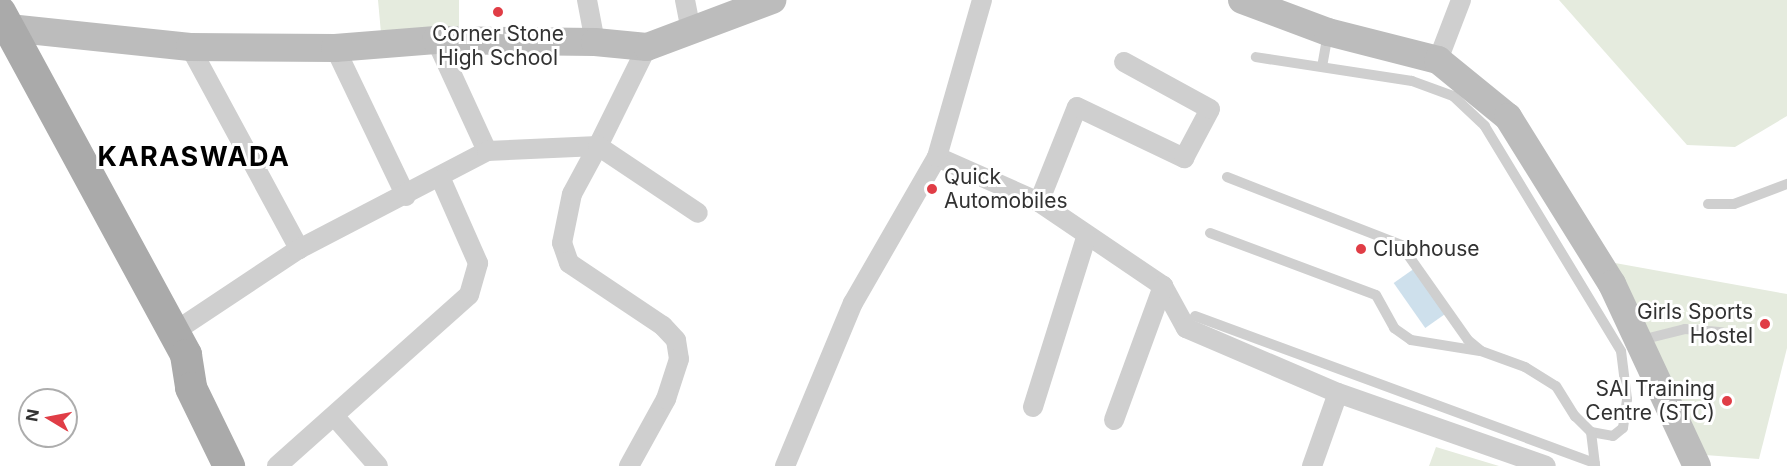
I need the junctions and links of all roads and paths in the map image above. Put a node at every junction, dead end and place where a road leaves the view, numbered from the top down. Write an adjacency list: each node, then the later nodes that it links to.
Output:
1 (587, 0): 11 (street)
2 (685, 0): 7 (street)
3 (770, 0): 7 (street)
4 (982, 0): 21 (street)
5 (1242, 0): 9 (street)
6 (1461, 0): 16 (street)
7 (691, 30): 13 (street)
8 (2, 31): 12 (street); 34 (main road); 38 (main road)
9 (1328, 32): 16 (street); 18 (lane)
10 (436, 40): 11 (street); 14 (street); 20 (street)
11 (595, 42): 13 (street)
12 (190, 46): 14 (street); 31 (street)
13 (646, 47): 19 (street)
14 (335, 48): 25 (street)
15 (1256, 57): 18 (lane)
16 (1437, 60): 36 (street)
17 (1124, 62): 26 (street)
18 (1322, 67): 43 (lane)
19 (598, 147): 20 (street); 28 (street); 48 (street)
20 (487, 151): 22 (street)
21 (937, 157): 26 (street); 49 (street)
22 (440, 177): 25 (street); 41 (street)
23 (1227, 177): 37 (lane)
24 (1787, 184): 27 (lane)
25 (406, 196): 31 (street)
26 (1039, 202): 30 (street)
27 (1708, 204)
28 (698, 213)
29 (1210, 232): 37 (lane)
30 (1086, 238): 32 (street); 40 (street)
31 (299, 249): 34 (street)
32 (1163, 286): 39 (street); 42 (street)
33 (1195, 316): 44 (lane)
34 (174, 332): 38 (main road)
35 (1722, 332): 36 (lane)
36 (1637, 341): 52 (street)
37 (1481, 351): 43 (lane)
38 (190, 388): 45 (main road)
39 (1338, 393): 50 (street); 51 (street)
40 (1033, 407)
41 (335, 417): 46 (street); 47 (street)
42 (1114, 420)
43 (1591, 432): 44 (lane)
44 (1595, 465)
45 (229, 466)
46 (277, 466)
47 (378, 466)
48 (629, 466)
49 (785, 466)
50 (1312, 466)
51 (1546, 466)
52 (1697, 466)

